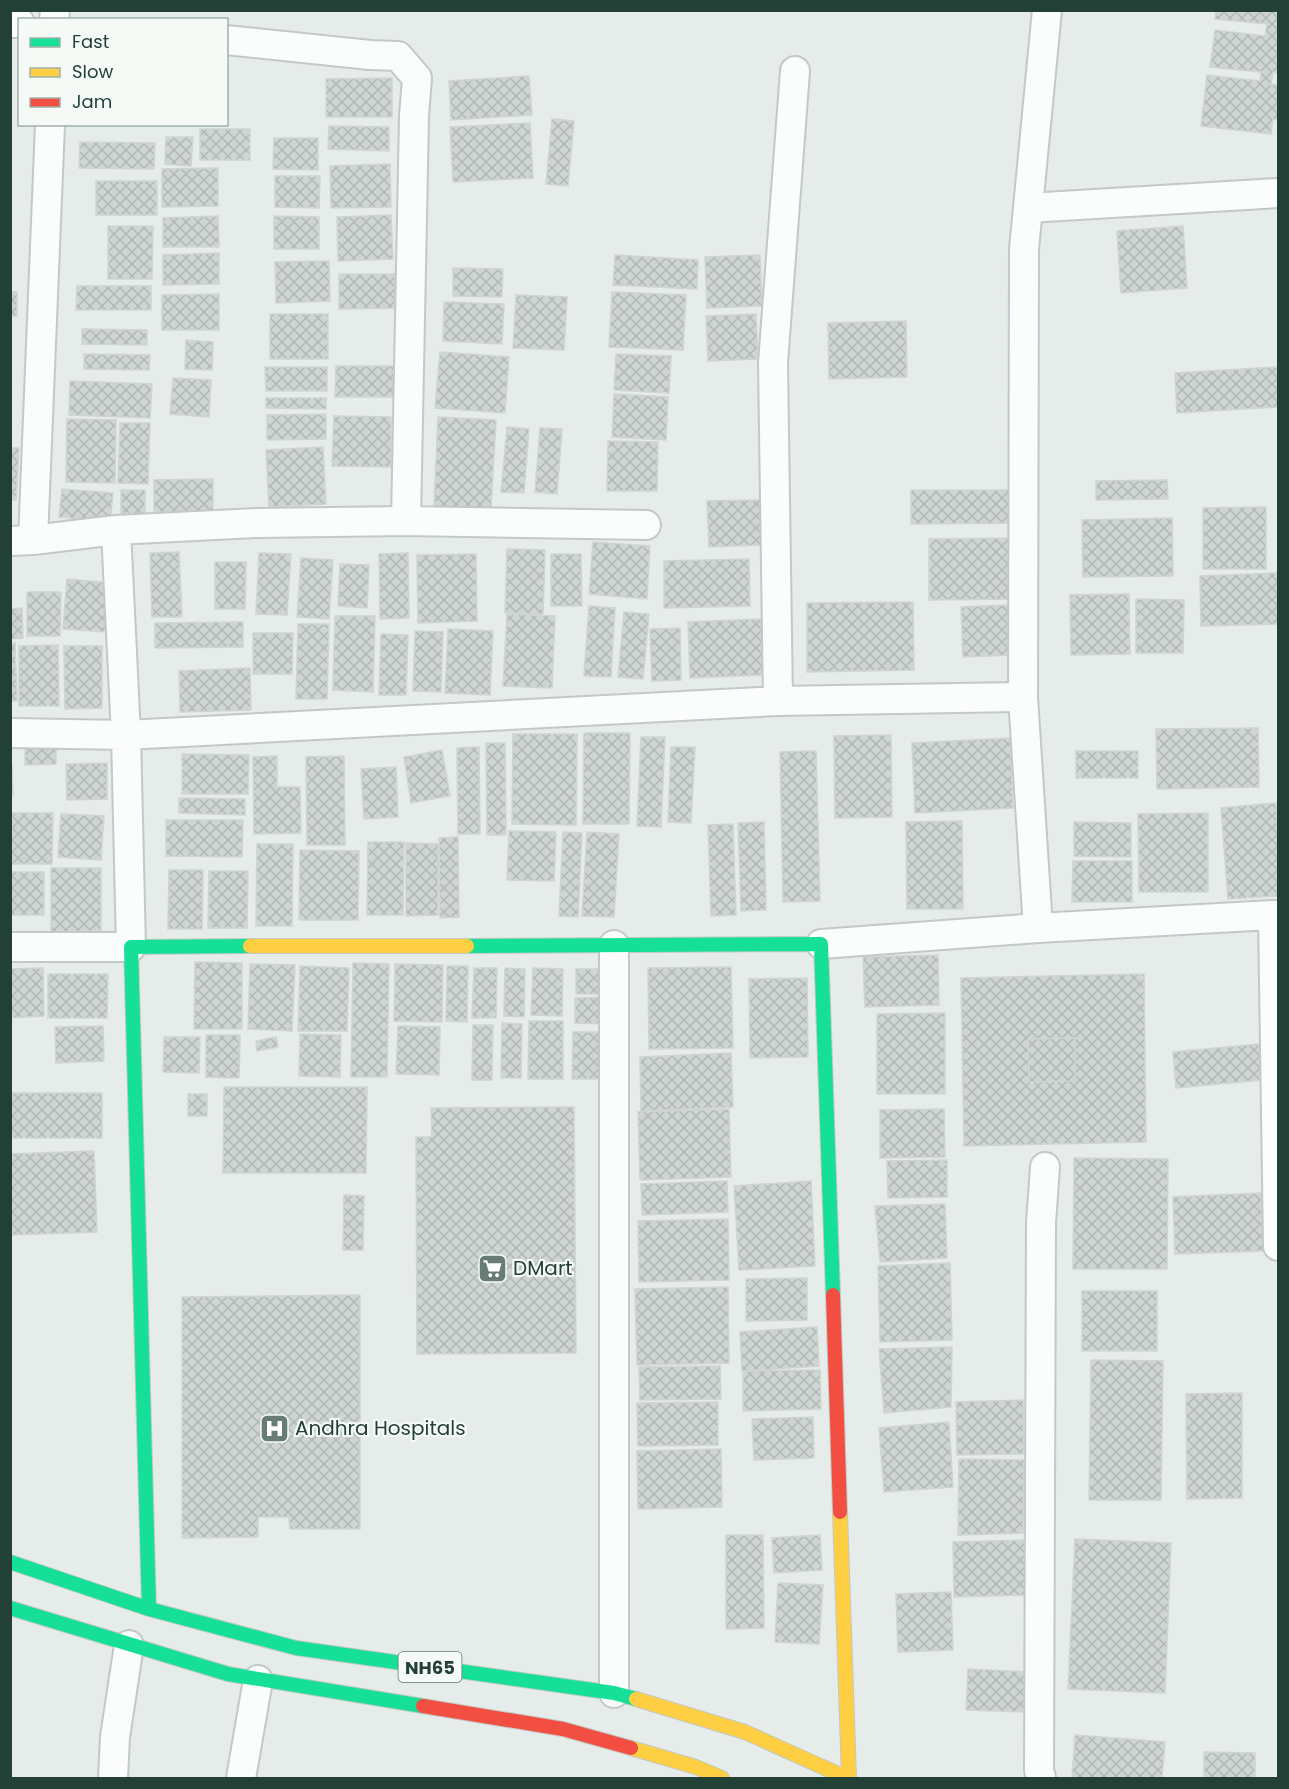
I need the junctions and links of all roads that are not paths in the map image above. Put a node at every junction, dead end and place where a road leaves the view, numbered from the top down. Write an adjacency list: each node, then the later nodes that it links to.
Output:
1 (1047, 10): 6 (street)
2 (228, 40): 7 (street)
3 (795, 71): 12 (street)
4 (50, 126): 10 (street)
5 (1278, 193): 6 (street)
6 (1028, 208): 11 (street)
7 (406, 520): 8 (street); 9 (street)
8 (646, 525)
9 (116, 530): 10 (street); 14 (street)
10 (22, 541)
11 (1023, 696): 12 (street); 16 (street)
12 (778, 701): 14 (street)
13 (10, 733): 14 (street)
14 (126, 735): 20 (street)
15 (1276, 915): 16 (street); 22 (street)
16 (1038, 928): 17 (street)
17 (821, 944): 18 (main road); 32 (main road)
18 (614, 945): 20 (main road); 28 (street)
19 (10, 947): 20 (street)
20 (131, 947): 25 (main road)
21 (1045, 1167): 33 (street)
22 (1278, 1246)
23 (10, 1562): 25 (main road, NH65)
24 (10, 1608): 26 (main road, NH65)
25 (149, 1610): 28 (main road, NH65)
26 (129, 1645): 27 (main road, NH65); 29 (street)
27 (258, 1680): 30 (street); 31 (main road, NH65)
28 (614, 1693): 32 (main road, NH65)
29 (113, 1779)
30 (241, 1779)
31 (722, 1779)
32 (848, 1779)
33 (1041, 1779)

